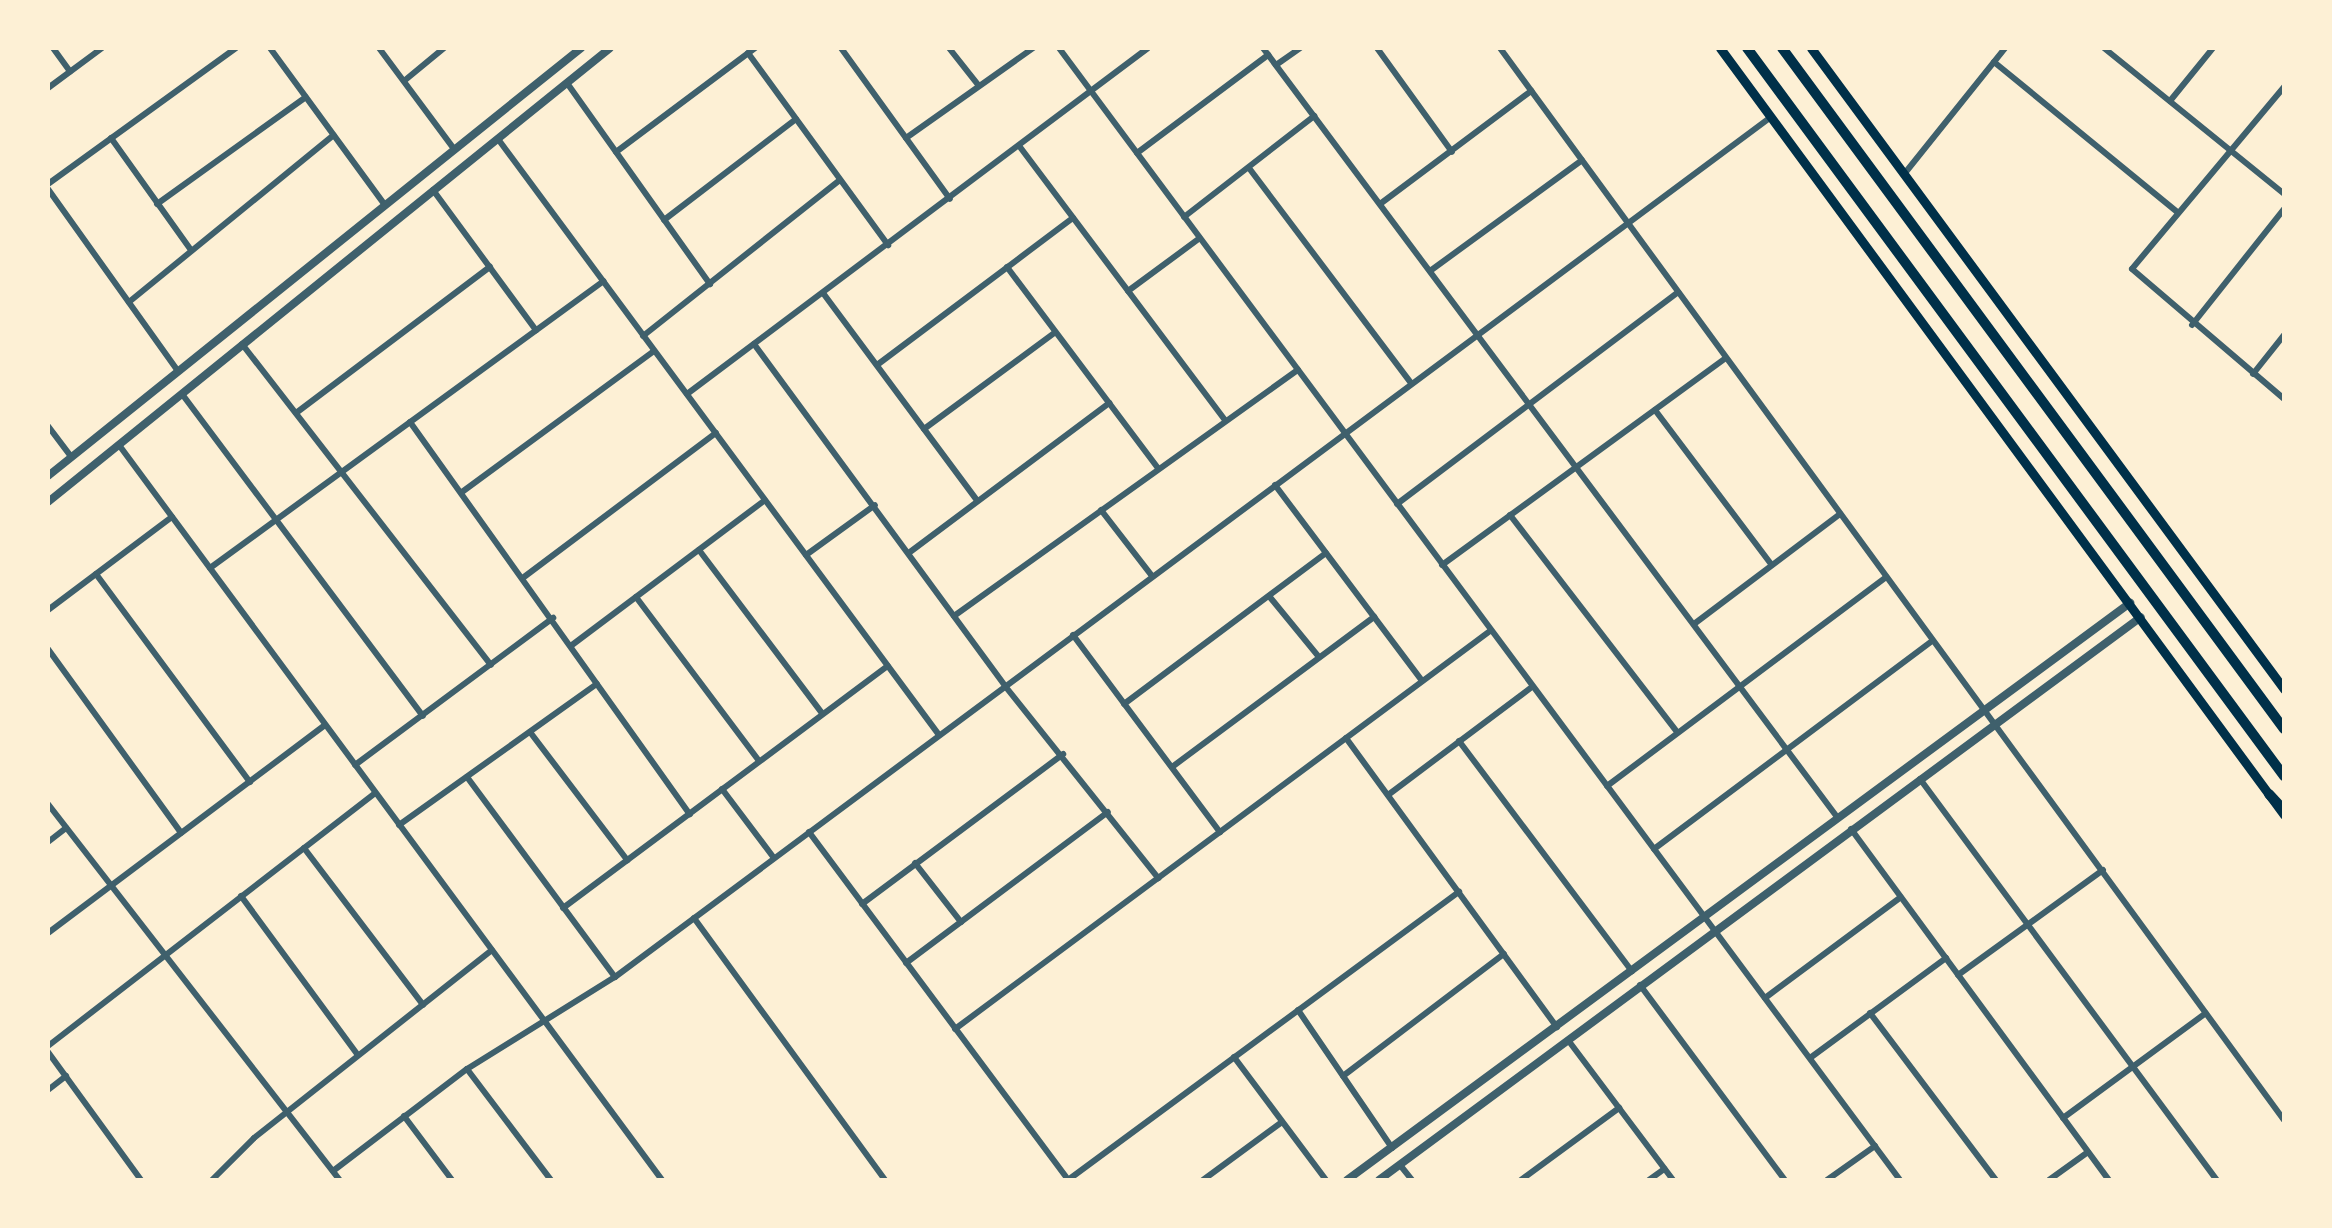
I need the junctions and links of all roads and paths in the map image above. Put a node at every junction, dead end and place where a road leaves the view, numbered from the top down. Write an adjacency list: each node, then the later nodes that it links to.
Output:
1 (53, 48): 28 (street)
2 (102, 48): 28 (street)
3 (236, 48): 42 (street)
4 (270, 48): 36 (street)
5 (379, 48): 29 (street)
6 (444, 48): 29 (street)
7 (580, 48): 46 (street)
8 (610, 48): 30 (street)
9 (841, 48): 43 (street)
10 (950, 48): 31 (street)
11 (1033, 48): 31 (street)
12 (1059, 48): 35 (street)
13 (1148, 48): 35 (street)
14 (1300, 48): 27 (street)
15 (1377, 48): 49 (street)
16 (1500, 48): 33 (street)
17 (1720, 48): 39 (main road)
18 (1747, 48): 183 (highway)
19 (1782, 48): 171 (highway)
20 (1811, 48): 53 (main road)
21 (2005, 48): 26 (street)
22 (2213, 48): 37 (street)
23 (2109, 49): 37 (street)
24 (752, 50): 40 (street); 48 (street)
25 (1266, 51): 27 (street); 50 (street)
26 (1994, 62): 53 (street); 63 (street)
27 (1276, 65): 38 (street)
28 (70, 71): 32 (street)
29 (404, 81): 46 (street)
30 (566, 83): 44 (street); 48 (street)
31 (978, 86): 43 (street)
32 (48, 88)
33 (1531, 90): 49 (street); 51 (street)
34 (2284, 90): 47 (street)
35 (1093, 93): 45 (street); 50 (street)
36 (306, 97): 41 (street); 59 (street)
37 (2170, 100): 47 (street)
38 (1314, 116): 52 (street); 61 (street)
39 (1771, 116): 67 (street); 143 (main road)
40 (796, 119): 54 (street); 66 (street)
41 (334, 135): 60 (street); 70 (street)
42 (111, 138): 55 (street); 59 (street)
43 (906, 138): 58 (street)
44 (498, 139): 56 (street); 76 (street)
45 (1020, 147): 58 (street); 65 (street)
46 (454, 149): 60 (street)
47 (2232, 150): 57 (street); 63 (street)
48 (616, 152): 66 (street)
49 (1452, 152): 61 (street)
50 (1137, 153): 64 (street)
51 (1582, 160): 67 (street); 74 (street)
52 (1249, 168): 64 (street); 98 (street)
53 (1905, 173): 163 (main road)
54 (840, 180): 69 (street); 77 (street)
55 (48, 186): 83 (street)
56 (434, 190): 72 (street); 75 (street)
57 (2284, 194)
58 (950, 199): 69 (street)
59 (158, 204): 70 (street)
60 (385, 204): 71 (street)
61 (1380, 204): 74 (street)
62 (2284, 209): 84 (street)
63 (2177, 212): 84 (street)
64 (1184, 217): 68 (street)
65 (1074, 218): 73 (street); 79 (street)
66 (664, 220): 77 (street)
67 (1628, 224): 80 (street); 87 (street)
68 (1200, 238): 79 (street); 95 (street)
69 (888, 245): 81 (street)
70 (191, 250): 83 (street)
71 (320, 257): 75 (street); 78 (street)
72 (490, 267): 85 (street); 105 (street)
73 (1007, 267): 86 (street); 94 (street)
74 (1430, 271): 87 (street)
75 (331, 273): 82 (street)
76 (603, 281): 85 (street); 88 (street)
77 (710, 284): 88 (street)
78 (284, 286): 82 (street); 96 (street)
79 (1128, 290): 106 (street)
80 (1678, 292): 93 (street); 103 (street)
81 (823, 293): 91 (street); 94 (street)
82 (296, 301): 90 (street)
83 (129, 302): 96 (street)
84 (2192, 324): 97 (street)
85 (536, 330): 107 (street)
86 (1054, 332): 102 (street); 109 (street)
87 (1476, 332): 98 (street); 103 (street)
88 (644, 336): 92 (street)
89 (2284, 336): 97 (street)
90 (242, 344): 99 (street); 105 (street)
91 (754, 344): 100 (street); 124 (street)
92 (654, 350): 100 (street); 119 (street)
93 (1726, 358): 104 (street); 126 (street)
94 (877, 364): 109 (street)
95 (1298, 370): 106 (street); 111 (street)
96 (178, 371): 113 (street)
97 (2254, 374): 101 (street)
98 (1411, 382): 111 (street)
99 (182, 394): 112 (street); 129 (street)
100 (687, 394): 110 (street)
101 (2284, 400)
102 (1109, 403): 115 (street); 121 (street)
103 (1529, 404): 114 (street); 123 (street)
104 (1655, 410): 114 (street); 135 (street)
105 (296, 413): 116 (street)
106 (1225, 420): 115 (street)
107 (410, 422): 116 (street); 119 (street)
108 (48, 426): 113 (street)
109 (924, 429): 121 (street)
110 (716, 433): 120 (street); 139 (street)
111 (1344, 433): 118 (street); 123 (street)
112 (118, 445): 122 (street); 128 (street)
113 (70, 458): 117 (street)
114 (1576, 466): 127 (street); 149 (street)
115 (1158, 468): 125 (street)
116 (342, 472): 129 (street); 156 (street)
117 (48, 476)
118 (1275, 484): 132 (street); 138 (street)
119 (462, 492): 139 (street)
120 (765, 500): 130 (street); 133 (street)
121 (977, 500): 131 (street)
122 (48, 502)
123 (1397, 504): 134 (street)
124 (875, 505): 131 (street); 133 (street)
125 (1101, 510): 138 (street); 145 (street)
126 (1840, 514): 135 (street); 140 (street)
127 (1510, 515): 134 (street); 173 (street)
128 (172, 518): 136 (street); 137 (street)
129 (276, 520): 136 (street); 167 (street)
130 (699, 550): 141 (street); 166 (street)
131 (910, 552): 145 (street)
132 (1326, 553): 142 (street); 146 (street)
133 (806, 555): 157 (street)
134 (1442, 565): 150 (street)
135 (1772, 565): 149 (street)
136 (210, 568): 169 (street)
137 (96, 574): 144 (street); 186 (street)
138 (1152, 576): 151 (street)
139 (524, 577): 148 (street)
140 (1886, 577): 152 (street); 160 (street)
141 (636, 596): 153 (street); 180 (street)
142 (1269, 596): 155 (street); 164 (street)
143 (2130, 603): 147 (main road); 165 (street)
144 (48, 610)
145 (954, 616): 161 (street)
146 (1374, 617): 155 (street); 158 (street)
147 (2140, 617): 168 (street); 190 (main road)
148 (553, 618): 153 (street); 156 (street)
149 (1694, 624): 160 (street)
150 (1490, 630): 158 (street); 162 (street)
151 (1073, 635): 161 (street); 164 (street)
152 (1932, 641): 165 (street); 178 (street)
153 (572, 645): 159 (street)
154 (48, 649): 202 (street)
155 (1319, 658): 182 (street)
156 (491, 664): 167 (street)
157 (888, 666): 166 (street); 174 (street)
158 (1422, 681): 175 (street)
159 (597, 684): 172 (street); 195 (street)
160 (1738, 684): 173 (street); 178 (street)
161 (1005, 686): 174 (street); 179 (street)
162 (1532, 687): 177 (street); 187 (street)
163 (2284, 689)
164 (1124, 704): 182 (street)
165 (1984, 711): 168 (street); 170 (street)
166 (822, 713): 180 (street)
167 (423, 716): 181 (street)
168 (1994, 724): 176 (street); 209 (street)
169 (326, 725): 181 (street); 186 (street)
170 (1965, 725): 176 (street); 196 (street)
171 (2284, 729)
172 (530, 732): 184 (street); 207 (street)
173 (1678, 732): 187 (street)
174 (939, 735): 200 (street)
175 (1346, 738): 191 (street); 201 (street)
176 (1973, 740): 185 (street)
177 (1460, 742): 191 (street); 232 (street)
178 (1786, 748): 196 (street); 205 (street)
179 (1063, 754): 193 (street); 208 (street)
180 (759, 761): 188 (street)
181 (355, 765): 189 (street)
182 (1172, 768): 201 (street)
183 (2284, 776)
184 (466, 777): 197 (street); 217 (street)
185 (1920, 780): 199 (street); 222 (street)
186 (250, 782): 202 (street)
187 (1607, 786): 205 (street)
188 (722, 789): 195 (street); 206 (street)
189 (376, 793): 197 (street); 204 (street)
190 (2269, 794): 194 (highway)
191 (1388, 795): 212 (street)
192 (48, 804): 198 (street)
193 (1108, 812): 210 (street); 221 (street)
194 (2284, 813)
195 (690, 814): 207 (street)
196 (1837, 818): 216 (street)
197 (399, 825): 227 (street)
198 (66, 828): 203 (street); 211 (street)
199 (1850, 829): 214 (street); 220 (street)
200 (809, 832): 206 (street); 215 (street)
201 (1220, 832): 210 (street)
202 (181, 834): 211 (street)
203 (48, 842)
204 (304, 848): 213 (street); 237 (street)
205 (1654, 849): 218 (street)
206 (774, 858): 219 (street)
207 (627, 860): 217 (street)
208 (915, 863): 215 (street); 221 (street)
209 (2103, 870): 222 (street); 240 (street)
210 (1158, 878): 243 (street)
211 (110, 888): 225 (street); 229 (street)
212 (1459, 892): 228 (street); 238 (street)
213 (240, 896): 229 (street); 246 (street)
214 (1900, 897): 230 (street); 236 (street)
215 (862, 904): 231 (street)
216 (1719, 907): 218 (street); 220 (street)
217 (563, 908): 234 (street)
218 (1705, 917): 223 (street); 224 (street)
219 (694, 918): 234 (street); 273 (street)
220 (1729, 919): 224 (street)
221 (962, 922): 231 (street)
222 (2029, 924): 233 (street); 249 (street)
223 (1691, 928): 226 (street); 232 (street)
224 (1714, 930): 226 (street); 236 (street)
225 (48, 934)
226 (1700, 941): 235 (street)
227 (492, 950): 237 (street); 241 (street)
228 (1504, 954): 242 (street); 252 (street)
229 (164, 956): 245 (street); 255 (street)
230 (1946, 958): 233 (street); 239 (street)
231 (906, 963): 243 (street)
232 (1632, 971): 242 (street)
233 (1958, 975): 257 (street)
234 (615, 977): 241 (street)
235 (1640, 985): 244 (street); 283 (street)
236 (1765, 998): 248 (street)
237 (423, 1005): 246 (street)
238 (1298, 1010): 247 (street); 252 (street)
239 (1870, 1013): 248 (street); 286 (street)
240 (2206, 1013): 249 (street); 258 (street)
241 (545, 1022): 250 (street); 266 (street)
242 (1557, 1026): 261 (street)
243 (955, 1029): 274 (street)
244 (1568, 1039): 254 (street); 263 (street)
245 (48, 1049): 251 (street)
246 (358, 1055): 255 (street)
247 (1234, 1058): 259 (street); 274 (street)
248 (1810, 1058): 260 (street)
249 (2133, 1067): 257 (street); 289 (street)
250 (467, 1069): 256 (street); 271 (street)
251 (66, 1076): 253 (street); 267 (street)
252 (1343, 1076): 261 (street)
253 (48, 1090)
254 (1619, 1108): 264 (street); 280 (street)
255 (287, 1113): 265 (street); 268 (street)
256 (404, 1116): 265 (street); 270 (street)
257 (2063, 1118): 262 (street)
258 (2284, 1120)
259 (1282, 1122): 275 (street); 276 (street)
260 (1875, 1146): 284 (street); 285 (street)
261 (1392, 1148): 277 (street)
262 (2088, 1152): 287 (street); 288 (street)
263 (1400, 1165): 278 (street); 279 (street)
264 (1664, 1169): 281 (street); 282 (street)
265 (333, 1171): 269 (street)
266 (660, 1178): 272 (street)
267 (141, 1180)
268 (212, 1180)
269 (340, 1180)
270 (452, 1180)
271 (551, 1180)
272 (650, 1180)
273 (886, 1180)
274 (1068, 1180)
275 (1203, 1180)
276 (1326, 1180)
277 (1348, 1180)
278 (1379, 1180)
279 (1412, 1180)
280 (1521, 1180)
281 (1649, 1180)
282 (1673, 1180)
283 (1786, 1180)
284 (1827, 1180)
285 (1900, 1180)
286 (1996, 1180)
287 (2049, 1180)
288 (2109, 1180)
289 (2217, 1180)

